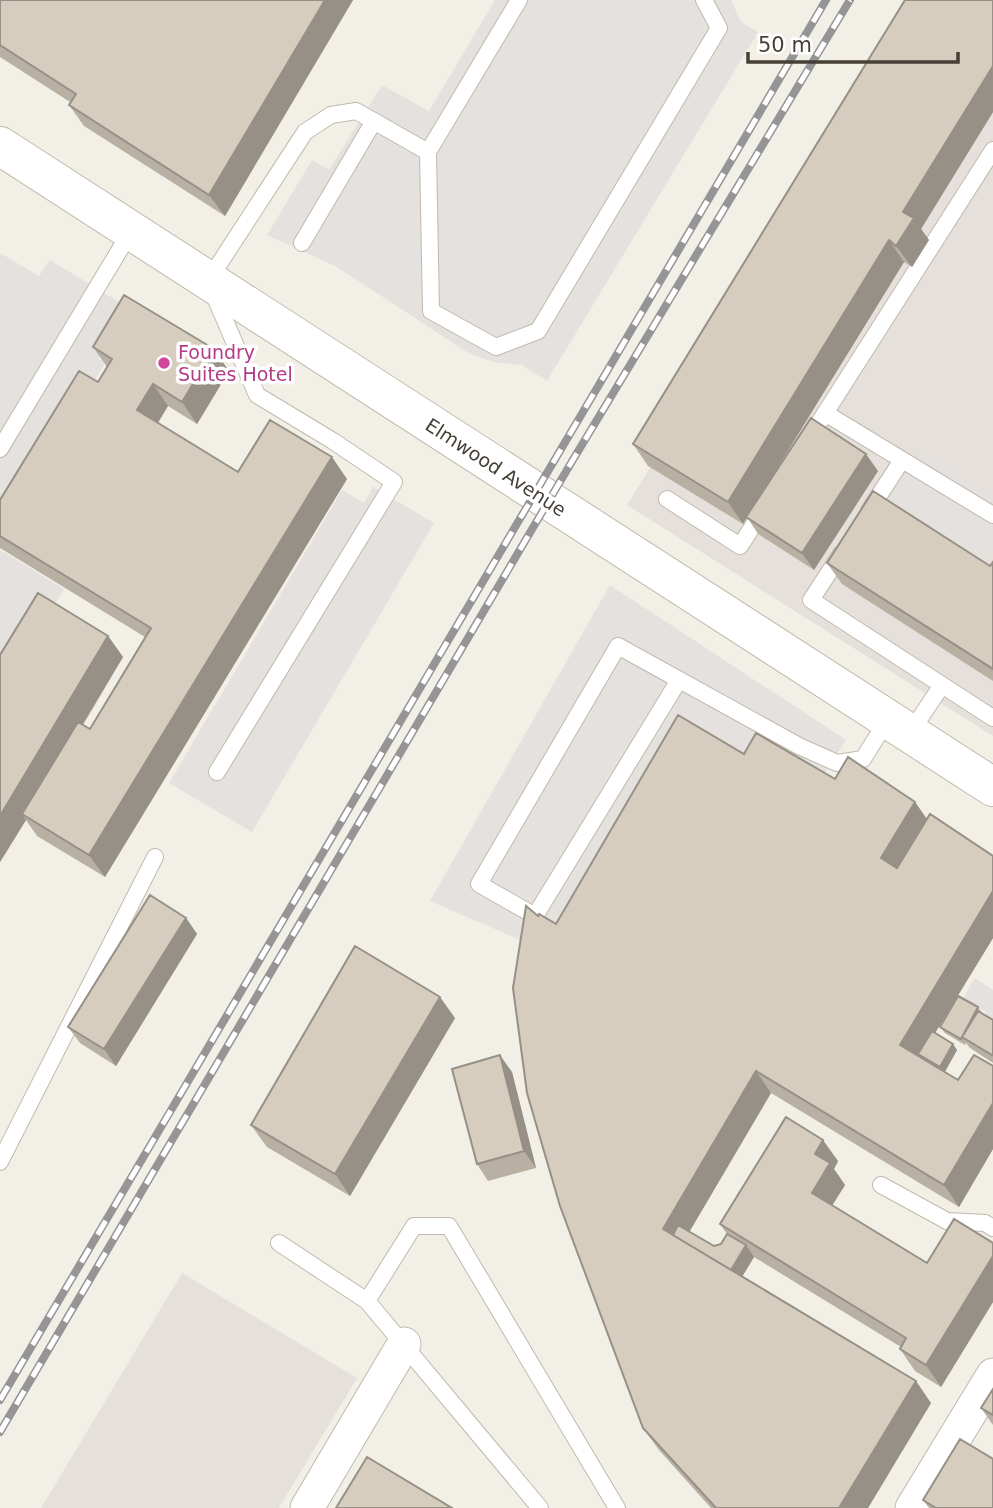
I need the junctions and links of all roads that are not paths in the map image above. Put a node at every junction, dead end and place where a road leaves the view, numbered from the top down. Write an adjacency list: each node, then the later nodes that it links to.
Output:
1 (519, 0): 6 (lane)
2 (704, 0): 6 (lane)
3 (374, 121): 6 (lane); 8 (lane); 9 (lane)
4 (0, 146): 7 (street, Elmwood Avenue)
5 (993, 150): 10 (lane)
6 (428, 152)
7 (131, 231): 9 (street, Elmwood Avenue); 11 (lane)
8 (302, 243)
9 (208, 281): 22 (street, Elmwood Avenue); 23 (lane)
10 (825, 413): 12 (lane); 13 (lane)
11 (0, 449)
12 (797, 457)
13 (902, 460): 16 (lane); 17 (lane)
14 (776, 491): 15 (lane)
15 (667, 499)
16 (993, 515)
17 (864, 519)
18 (849, 542): 20 (lane)
19 (679, 680): 19 (lane); 22 (lane)
20 (942, 685): 21 (lane); 22 (lane)
21 (993, 718)
22 (899, 726): 24 (street, Elmwood Avenue)
23 (217, 772)
24 (993, 787)
25 (155, 857): 26 (lane)
26 (0, 1162)
27 (881, 1185): 28 (lane)
28 (993, 1228)
29 (279, 1243): 30 (lane)
30 (367, 1301): 31 (lane); 35 (lane)
31 (404, 1344): 33 (street); 34 (lane)
32 (993, 1375): 36 (street)
33 (307, 1508)
34 (540, 1508)
35 (618, 1508)
36 (912, 1508)

